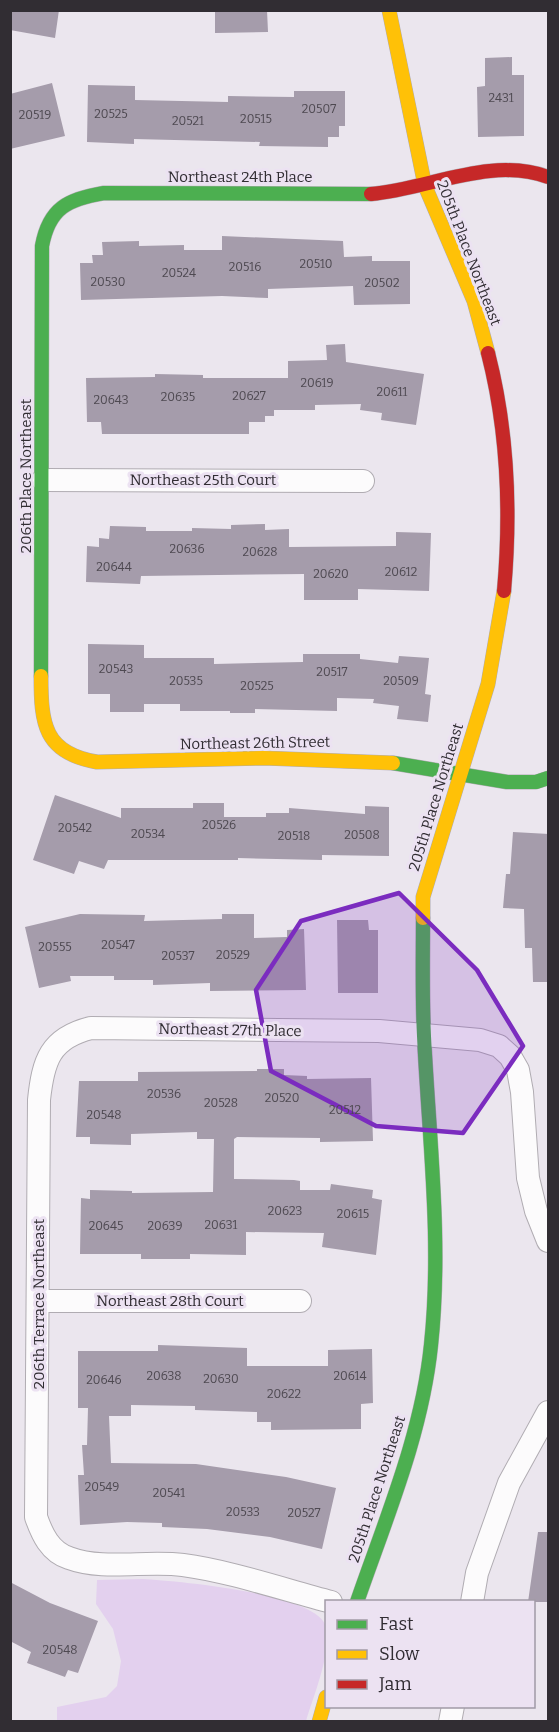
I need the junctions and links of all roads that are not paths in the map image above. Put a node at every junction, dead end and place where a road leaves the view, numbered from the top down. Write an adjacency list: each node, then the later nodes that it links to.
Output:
1 (389, 10): 3 (street, 205th Place Northeast)
2 (549, 177): 3 (street, Northeast 24th Place)
3 (425, 186): 4 (street, Northeast 24th Place); 8 (street, 205th Place Northeast)
4 (57, 209): 5 (street, 206th Place Northeast)
5 (43, 480): 6 (street, Northeast 25th Court); 7 (street, 206th Place Northeast)
6 (363, 481)
7 (53, 744): 8 (street, Northeast 26th Street)
8 (462, 772): 9 (street, Northeast 26th Street); 10 (street, 205th Place Northeast)
9 (549, 778)
10 (424, 1035): 11 (street, Northeast 27th Place); 12 (street, Northeast 27th Place); 17 (street, 205th Place Northeast)
11 (47, 1059): 13 (street, 206th Terrace Northeast)
12 (549, 1241)
13 (39, 1301): 14 (street, Northeast 28th Court); 16 (street, 206th Terrace Northeast)
14 (300, 1301)
15 (549, 1412): 18 (street)
16 (325, 1600)
17 (358, 1600)
18 (472, 1600)
19 (325, 1703): 20 (street)
20 (319, 1722)

